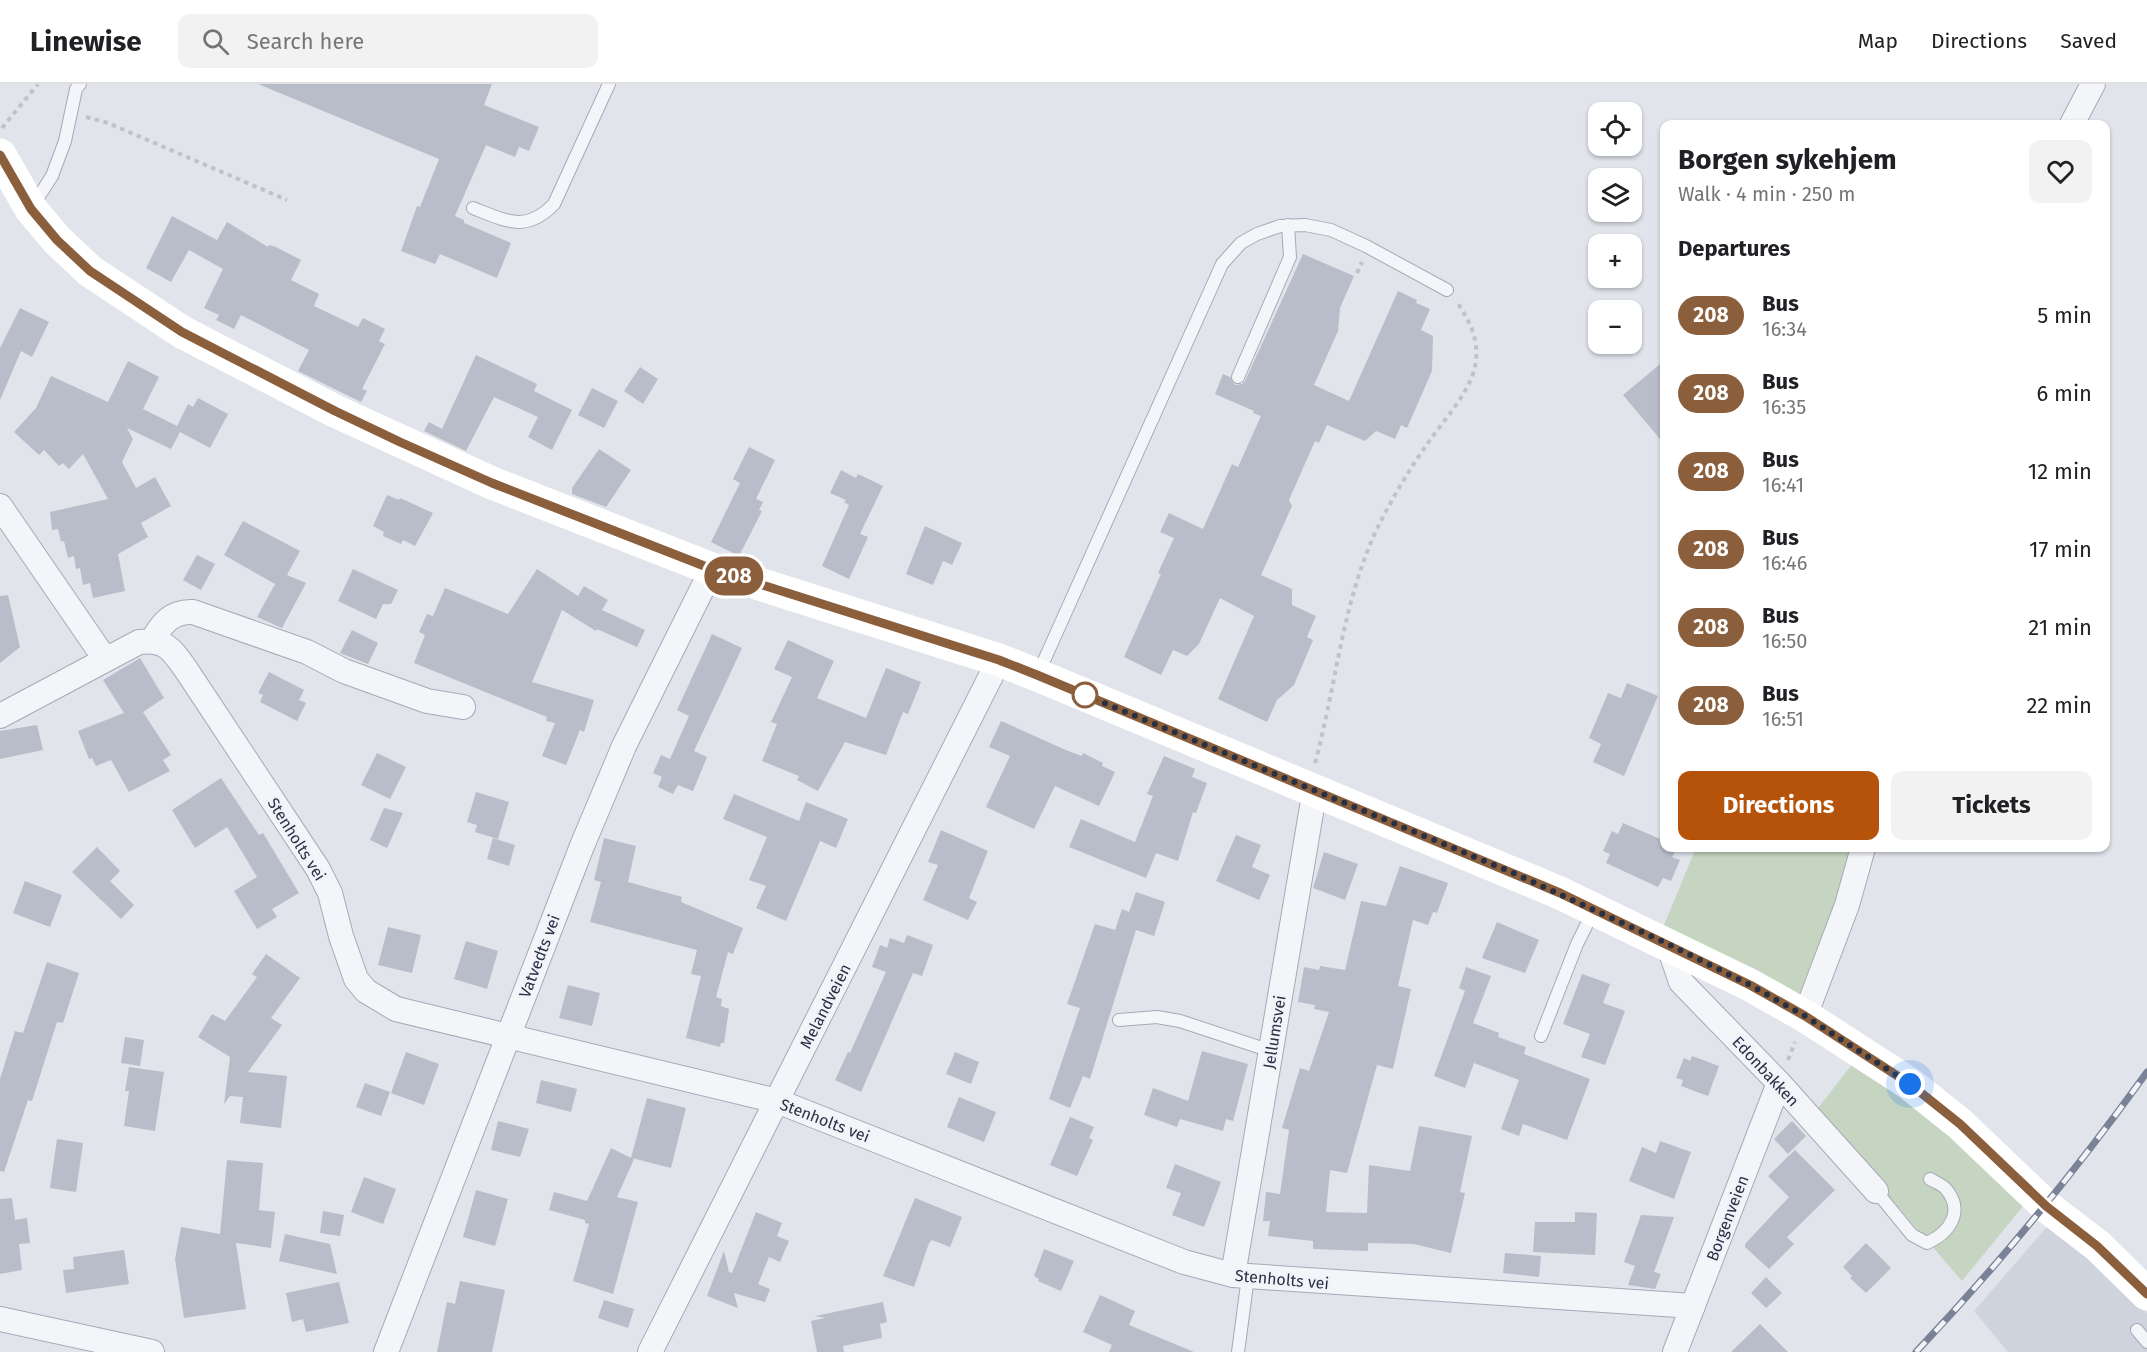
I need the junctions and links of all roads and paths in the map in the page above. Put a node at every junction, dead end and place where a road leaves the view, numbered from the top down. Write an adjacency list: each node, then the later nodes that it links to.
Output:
1 (38, 84): 7 (path)
2 (80, 84): 5 (lane)
3 (609, 84): 11 (lane)
4 (2093, 84): 6 (street)
5 (71, 113): 9 (lane); 10 (path)
6 (2074, 120)
7 (0, 131)
8 (0, 155): 9 (street)
9 (18, 196): 16 (street)
10 (287, 200)
11 (473, 208)
12 (1288, 225): 13 (lane); 14 (lane); 20 (lane)
13 (1447, 290): 23 (path)
14 (1238, 377)
15 (0, 506): 18 (street)
16 (712, 569): 19 (street); 29 (street, Vatvedts vei)
17 (152, 641): 18 (street); 21 (street); 29 (street, Stenholts vei)
18 (105, 659): 22 (street)
19 (999, 660): 20 (street); 33 (street, Melandveien)
20 (1037, 675): 23 (street)
21 (463, 707)
22 (0, 716)
23 (1313, 788): 25 (street); 31 (street, Jellumsvei)
24 (1862, 852): 27 (street)
25 (1594, 909): 26 (street); 30 (lane)
26 (1668, 944): 27 (street); 32 (street, Edonbakken)
27 (1805, 1016): 32 (path); 37 (street)
28 (1119, 1020): 31 (lane)
29 (508, 1035): 33 (street, Stenholts vei); 43 (street, Vatvedts vei)
30 (1541, 1036)
31 (1271, 1051): 36 (street, Jellumsvei)
32 (1779, 1083): 35 (street, Edonbakken); 38 (street, Borgenveien)
33 (777, 1101): 36 (street, Stenholts vei); 44 (street, Melandveien)
34 (1930, 1179): 35 (lane)
35 (1876, 1191)
36 (1240, 1276): 38 (street, Stenholts vei); 45 (lane)
37 (2147, 1294)
38 (1693, 1306): 46 (street, Borgenveien)
39 (0, 1319): 42 (street)
40 (2137, 1330): 41 (lane)
41 (2147, 1342)
42 (152, 1352)
43 (386, 1352)
44 (650, 1352)
45 (1238, 1352)
46 (1675, 1352)

